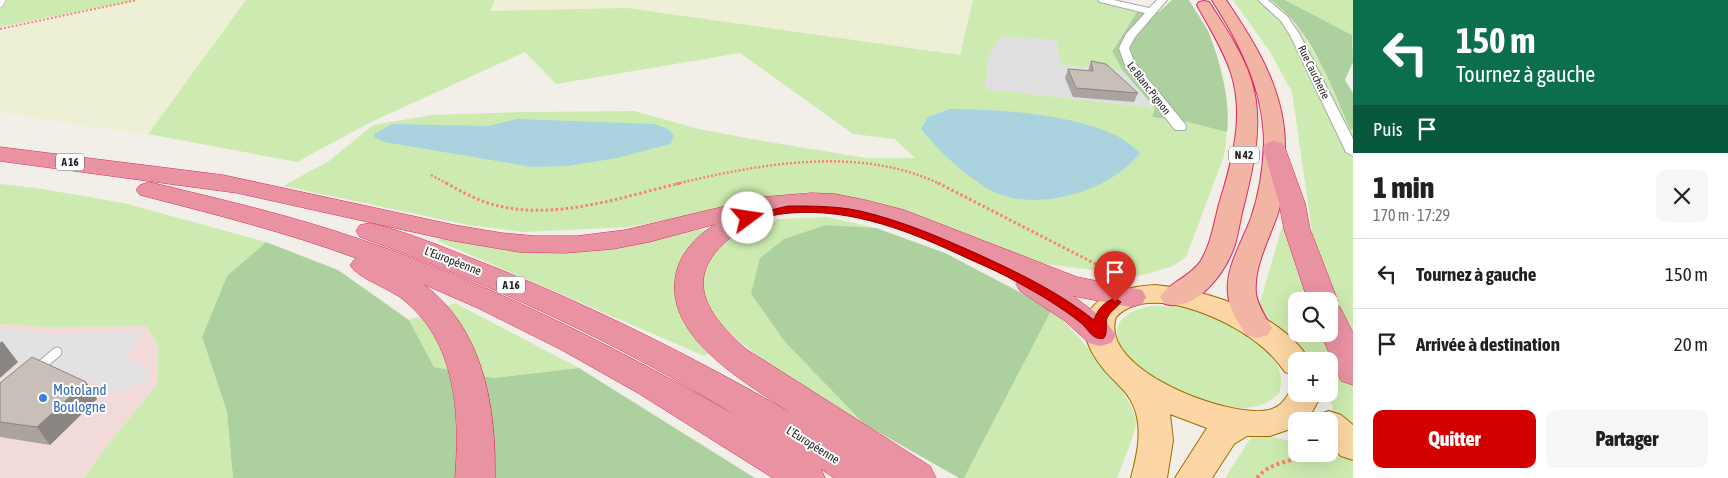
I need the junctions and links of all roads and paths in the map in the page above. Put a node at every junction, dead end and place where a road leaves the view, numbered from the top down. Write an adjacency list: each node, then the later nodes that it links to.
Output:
1 (3, 0): 7 (lane)
2 (137, 0): 9 (path)
3 (1103, 0): 8 (street)
4 (1162, 0): 8 (street, Le Blanc Pignon)
5 (1210, 0): 11 (highway, N 42); 18 (highway, N 42)
6 (1263, 0): 12 (street, Rue Caucherie)
7 (0, 5)
8 (1153, 12): 10 (street, Le Blanc Pignon)
9 (0, 29)
10 (1180, 127)
11 (1274, 148): 16 (highway); 19 (highway, N 42)
12 (1353, 152)
13 (0, 154): 15 (highway, L'Européenne / A 16)
14 (0, 167): 15 (highway, L'Européenne / A 16)
15 (137, 180): 17 (highway); 36 (highway); 37 (highway, L'Européenne / A 16); 38 (highway, L'Européenne / A 16)
16 (1320, 292)
17 (1131, 297): 18 (main road); 20 (main road)
18 (1175, 297): 19 (main road)
19 (1257, 328): 23 (main road)
20 (1100, 335): 26 (main road); 39 (highway)
21 (1338, 336): 24 (highway)
22 (57, 352): 25 (lane)
23 (1288, 355)
24 (1353, 372)
25 (28, 376)
26 (1136, 382): 30 (main road); 40 (main road)
27 (1303, 402): 30 (main road)
28 (1311, 402): 29 (main road)
29 (1319, 412)
30 (1267, 425): 41 (main road)
31 (1338, 432): 32 (main road)
32 (1353, 446)
33 (1338, 447): 34 (main road)
34 (1353, 454)
35 (1288, 462): 42 (path)
36 (475, 478)
37 (805, 478)
38 (866, 478)
39 (916, 478)
40 (1149, 478)
41 (1193, 478)
42 (1257, 478)

